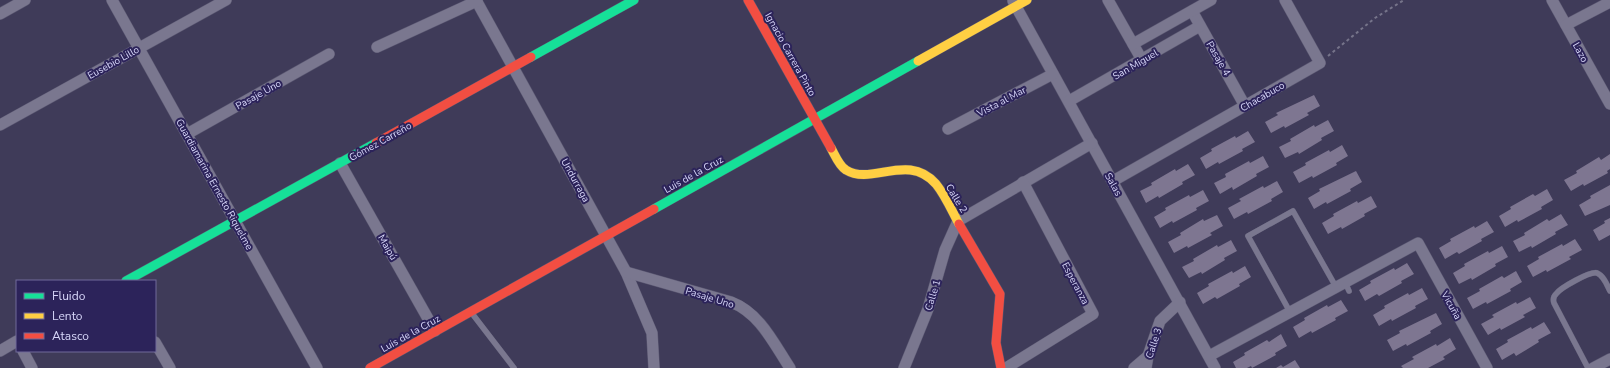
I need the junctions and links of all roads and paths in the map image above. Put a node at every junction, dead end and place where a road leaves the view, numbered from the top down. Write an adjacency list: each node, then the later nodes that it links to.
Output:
1 (25, 0): 16 (street)
2 (112, 0): 21 (street, Guardiamarina Ernesto Riquelme)
3 (226, 0): 21 (street, Eusebio Lillo)
4 (476, 0): 20 (street); 25 (street, Undurraga)
5 (634, 0): 25 (street, Gómez Carreño)
6 (748, 0): 30 (street, Ignacio Carrera Pinto)
7 (1026, 0): 14 (street, Luis de la Cruz)
8 (1108, 0): 19 (street)
9 (1211, 0): 15 (street, San Miguel)
10 (1285, 0): 24 (street)
11 (1404, 0): 24 (path)
12 (1552, 0): 17 (street, Lazo)
13 (1610, 2): 17 (street)
14 (1014, 3): 26 (street, Salas); 30 (street, Luis de la Cruz)
15 (1192, 11): 18 (street, Pasaje 4); 19 (street, San Miguel)
16 (0, 14)
17 (1566, 25): 27 (street, Lazo)
18 (1200, 26): 23 (street, San Miguel); 29 (street, Pasaje 4)
19 (1133, 44): 23 (street)
20 (377, 47)
21 (138, 48): 31 (street, Eusebio Lillo); 33 (street, Guardiamarina Ernesto Riquelme)
22 (329, 54): 33 (street, Pasaje Uno)
23 (1142, 60): 28 (street, San Miguel)
24 (1320, 63): 29 (street, Chacabuco)
25 (513, 67): 35 (street, Gómez Carreño); 40 (street, Undurraga)
26 (1053, 74): 28 (street, Salas); 32 (street, Vista al Mar)
27 (1609, 99)
28 (1068, 101): 34 (street, Salas)
29 (1246, 106): 36 (street, Chacabuco)
30 (815, 118): 39 (street, Calle 2); 40 (street, Luis de la Cruz)
31 (0, 125)
32 (948, 129)
33 (187, 134): 38 (street, Guardiamarina Ernesto Riquelme)
34 (1092, 143): 36 (street, Salas); 37 (street)
35 (340, 163): 38 (street, Gómez Carreño); 48 (street, Maipú)
36 (1112, 181): 45 (street, Salas)
37 (1023, 182): 39 (street); 66 (street, Esperanza)
38 (235, 221): 42 (street, Gómez Carreño); 59 (street, Guardiamarina Ernesto Riquelme)
39 (958, 221): 64 (street, Calle 1); 65 (street, Calle 2)
40 (607, 235): 41 (street, Undurraga); 48 (street, Luis de la Cruz)
41 (626, 272): 62 (street, Undurraga); 63 (street, Pasaje Uno)
42 (128, 280)
43 (1343, 287): 46 (street); 46 (lane); 56 (street, Vicuña)
44 (1610, 291): 70 (lane)
45 (1180, 302): 53 (street, Calle 3); 54 (street, Salas)
46 (1290, 312): 54 (street)
47 (474, 316): 61 (lane)
48 (435, 331): 60 (street, Luis de la Cruz)
49 (16, 342): 51 (street)
50 (156, 344): 58 (street)
51 (0, 351)
52 (23, 352): 57 (street)
53 (1148, 356): 67 (street); 68 (street, Calle 3)
54 (1209, 356): 69 (street, Salas)
55 (1610, 359): 71 (street)
56 (1484, 367)
57 (32, 368)
58 (170, 368)
59 (317, 368)
60 (370, 368)
61 (514, 368)
62 (654, 368)
63 (790, 368)
64 (904, 368)
65 (1001, 368)
66 (1006, 368)
67 (1134, 368)
68 (1146, 368)
69 (1215, 368)
70 (1588, 368)
71 (1593, 368)

